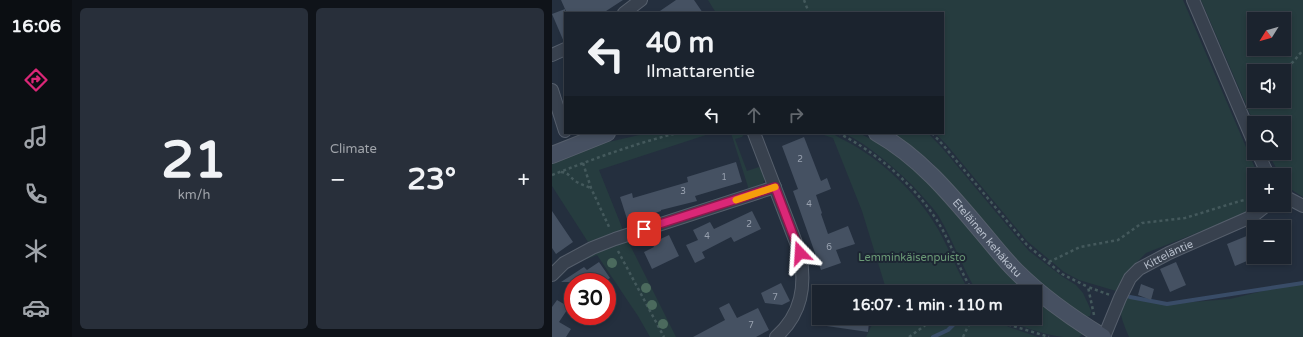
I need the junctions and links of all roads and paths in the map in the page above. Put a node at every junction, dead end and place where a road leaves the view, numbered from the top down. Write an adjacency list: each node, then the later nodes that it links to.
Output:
1 (641, 0): 4 (street)
2 (804, 0): 5 (path)
3 (1194, 0): 11 (street)
4 (625, 12)
5 (809, 12)
6 (564, 49): 8 (street)
7 (1303, 50): 9 (path)
8 (552, 55)
9 (1291, 64)
10 (552, 90): 12 (street)
11 (1247, 127)
12 (564, 128)
13 (598, 134): 19 (street)
14 (673, 134): 21 (path)
15 (754, 134): 24 (street)
16 (840, 134): 33 (path)
17 (879, 134): 45 (street, Eteläinen kehäkatu)
18 (933, 134): 31 (path)
19 (567, 137): 20 (street)
20 (552, 154)
21 (583, 163): 22 (path); 25 (path)
22 (559, 172): 23 (path); 25 (path)
23 (552, 175)
24 (775, 187): 30 (street); 41 (street)
25 (591, 188): 30 (path)
26 (1247, 200): 31 (path)
27 (1291, 200): 28 (street)
28 (1303, 206)
29 (1258, 212): 35 (street, Kitteläntie)
30 (614, 239): 32 (street); 40 (path)
31 (1049, 262): 34 (path)
32 (552, 275)
33 (969, 285)
34 (1088, 287): 35 (path); 36 (path)
35 (1120, 298): 45 (street, Kitteläntie)
36 (1092, 304)
37 (926, 325): 42 (path)
38 (969, 325): 43 (path)
39 (1010, 325): 44 (path)
40 (664, 337)
41 (776, 337)
42 (910, 337)
43 (963, 337)
44 (1049, 337)
45 (1103, 337)

